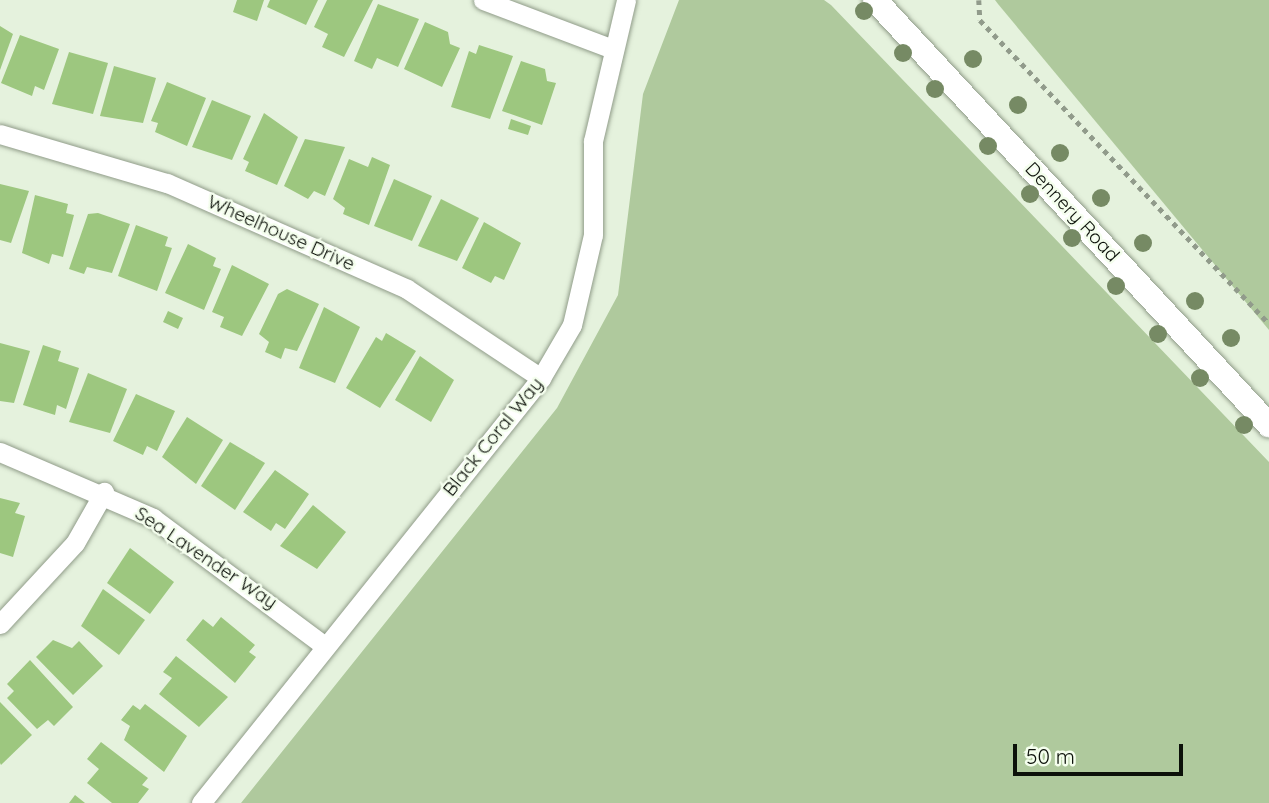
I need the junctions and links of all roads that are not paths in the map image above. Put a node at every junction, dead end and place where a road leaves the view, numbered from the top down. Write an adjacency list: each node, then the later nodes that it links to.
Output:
1 (483, 0): 4 (street)
2 (626, 0): 4 (street, Black Coral Way)
3 (875, 0): 7 (street, Dennery Road)
4 (610, 48): 6 (street, Black Coral Way)
5 (0, 134): 6 (street, Wheelhouse Drive)
6 (541, 378): 11 (street, Black Coral Way)
7 (1269, 425)
8 (0, 452): 9 (street, Sea Lavender Way)
9 (104, 492): 10 (street); 11 (street, Sea Lavender Way)
10 (0, 624)
11 (325, 646): 12 (street, Black Coral Way)
12 (201, 803)

